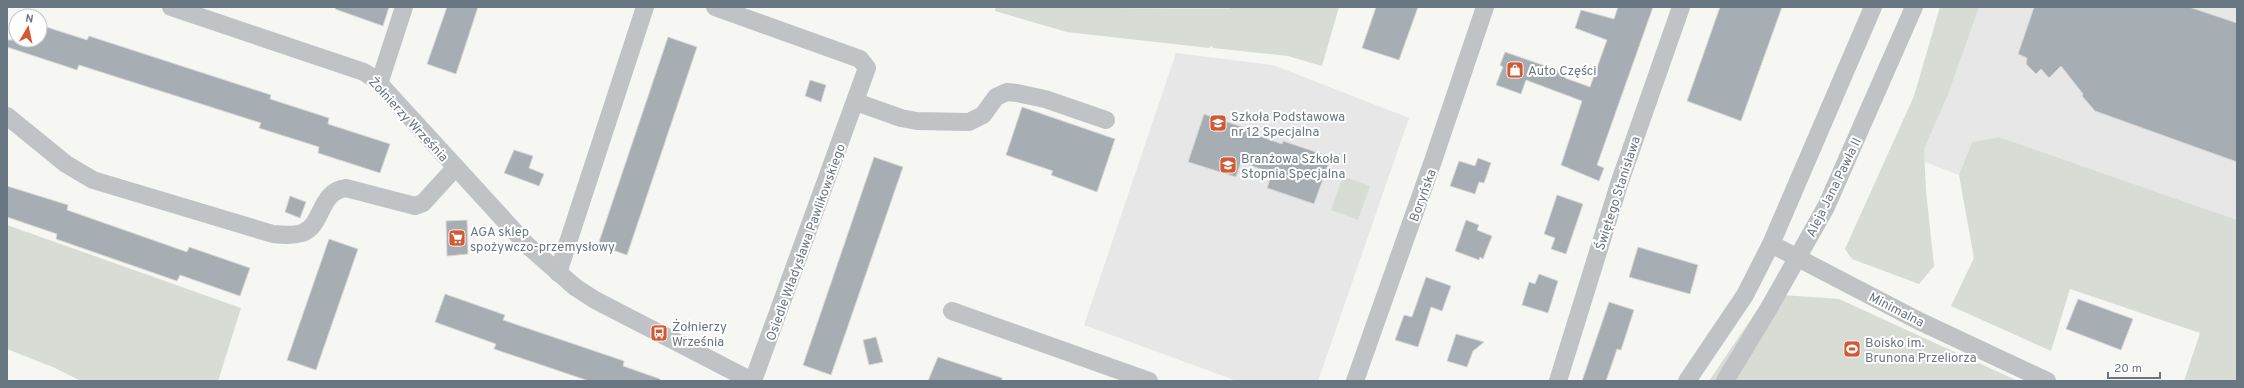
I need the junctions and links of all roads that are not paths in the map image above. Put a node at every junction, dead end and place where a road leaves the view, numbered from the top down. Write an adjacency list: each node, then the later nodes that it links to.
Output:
1 (171, 7): 9 (street, Żołnierzy Września)
2 (404, 7): 9 (street)
3 (645, 7): 16 (street)
4 (715, 7): 10 (street, Osiedle Władysława Pawlikowskiego)
5 (1485, 7): 20 (street, Boryńska)
6 (1681, 7): 21 (street, Świętego Stanisława)
7 (1873, 7): 14 (street)
8 (1914, 7): 15 (street, Aleja Jana Pawła II)
9 (379, 84): 13 (street, Żołnierzy Września)
10 (856, 102): 12 (street); 18 (street, Osiedle Władysława Pawlikowskiego)
11 (7, 116): 13 (street)
12 (1106, 120)
13 (456, 168): 16 (street, Żołnierzy Września)
14 (1770, 244): 15 (street, Minimalna); 22 (street)
15 (1797, 258): 23 (street, Aleja Jana Pawła II); 24 (street, Minimalna)
16 (558, 274): 18 (street, Żołnierzy Września)
17 (952, 311): 19 (street)
18 (752, 381)
19 (1149, 381)
20 (1355, 381)
21 (1558, 381)
22 (1687, 381)
23 (1725, 381)
24 (2047, 381)

